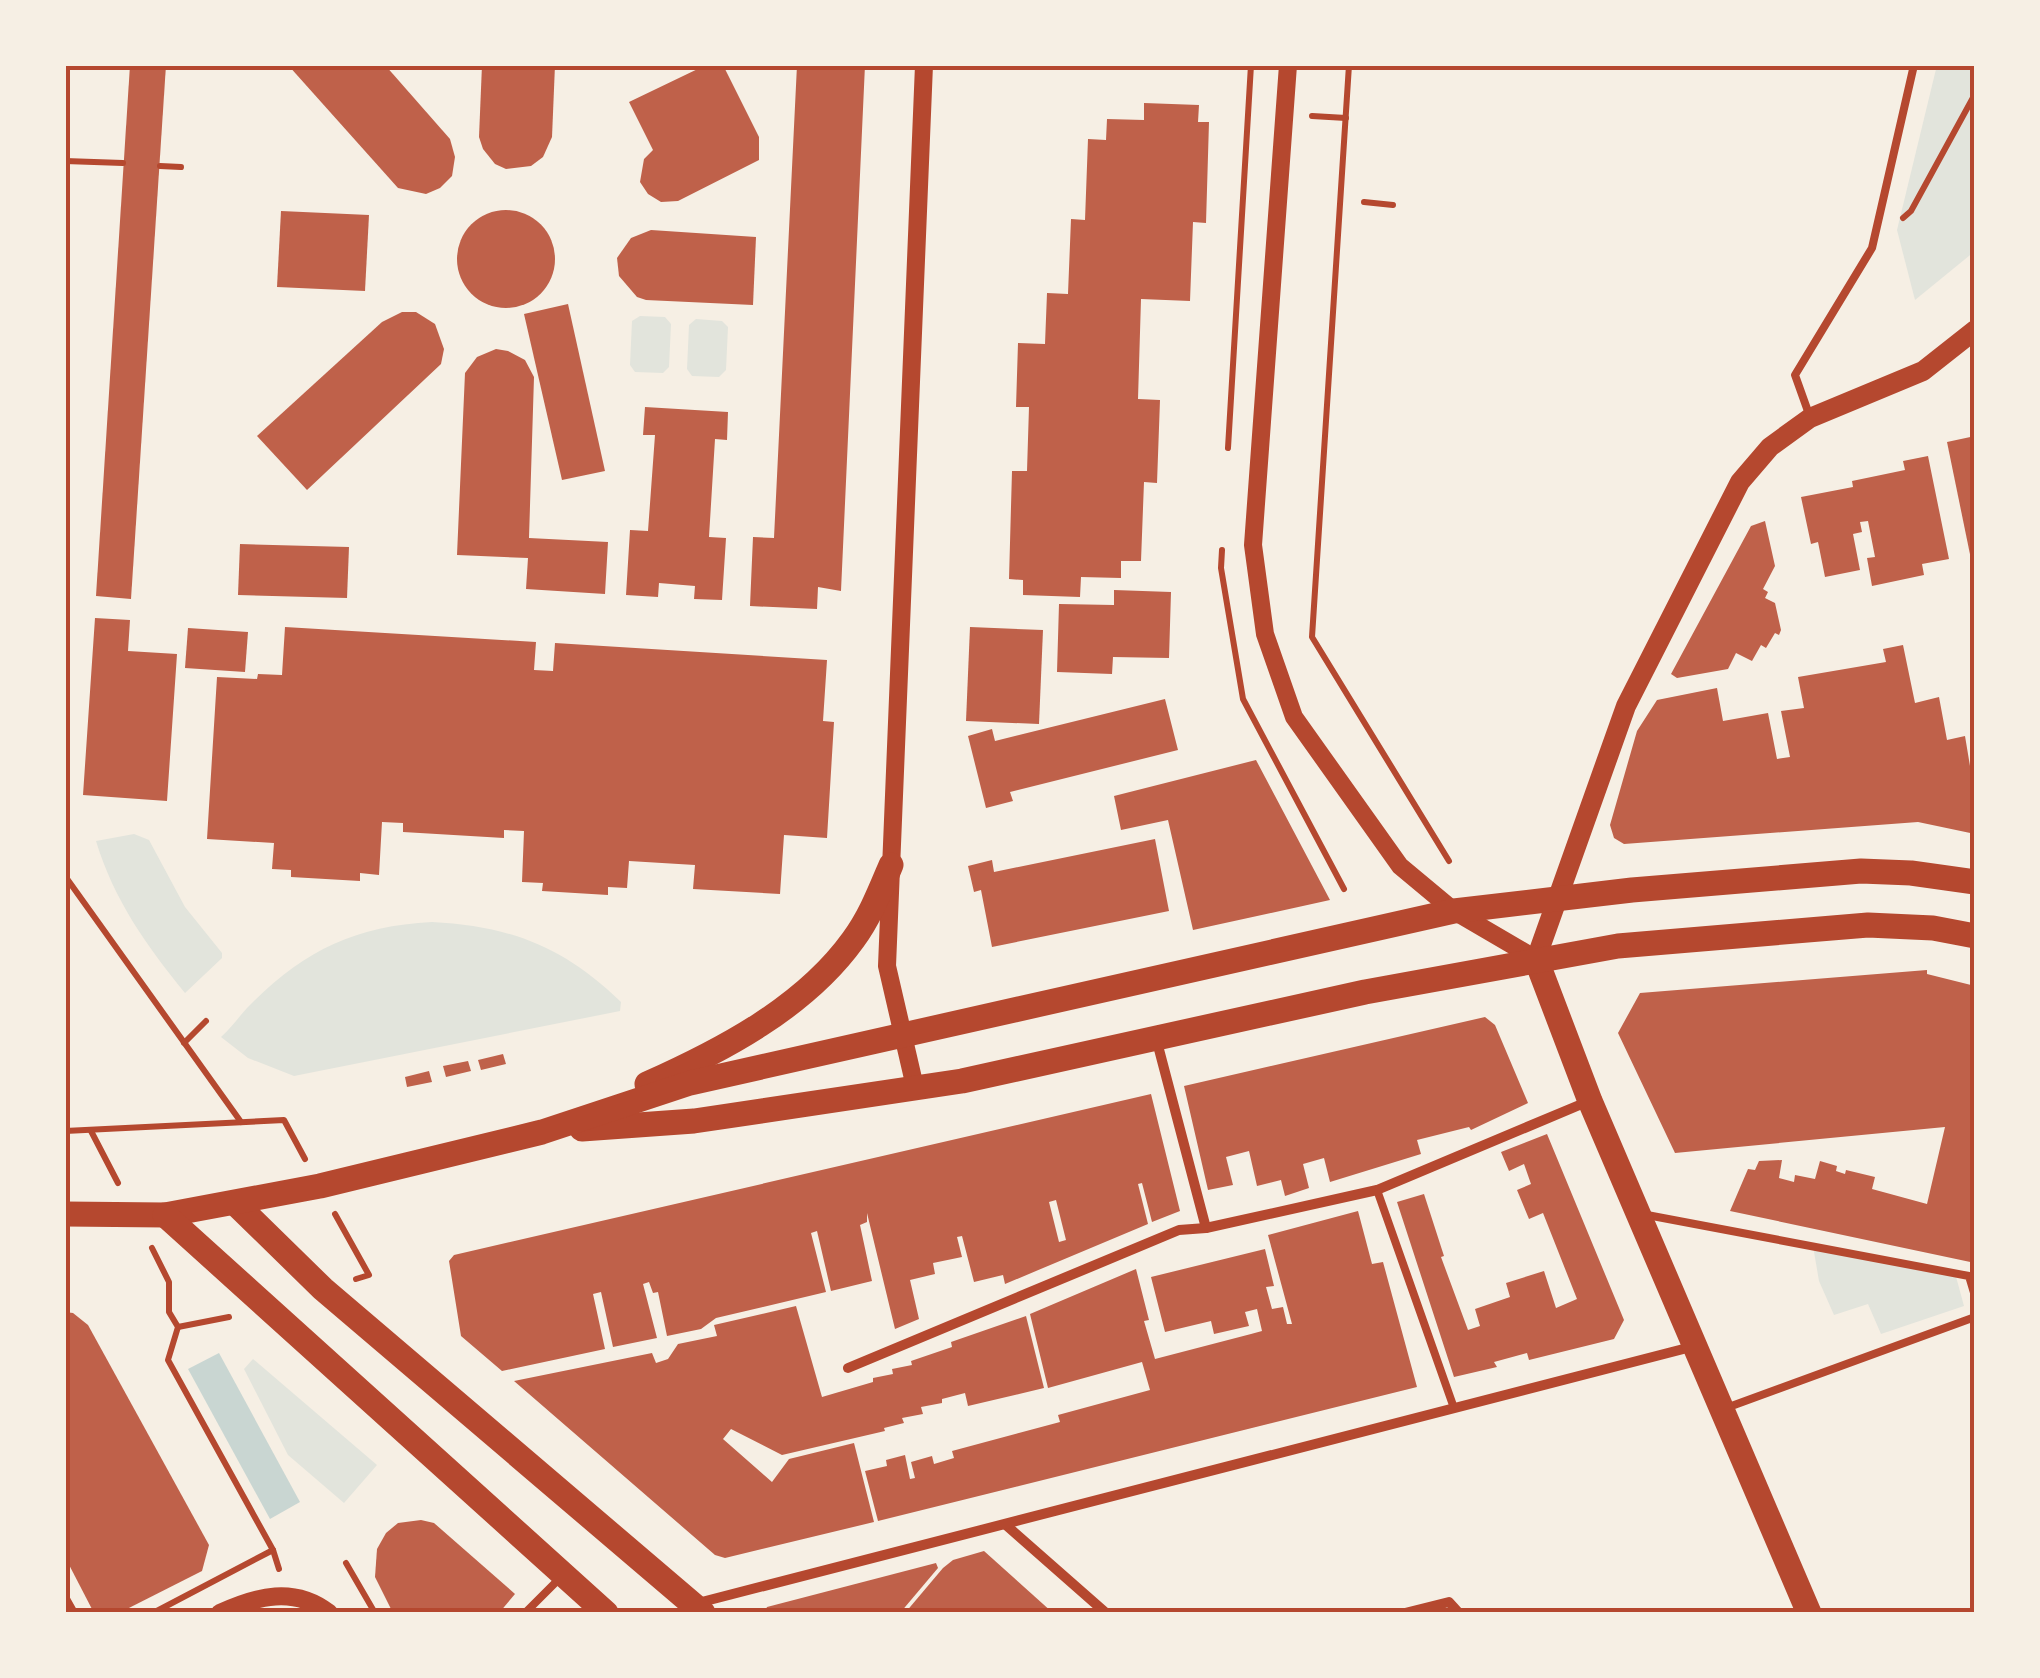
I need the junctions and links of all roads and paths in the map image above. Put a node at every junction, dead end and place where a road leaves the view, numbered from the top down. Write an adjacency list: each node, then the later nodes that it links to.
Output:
1 (924, 65): 16 (street)
2 (1288, 65): 20 (street)
3 (1349, 65): 15 (path)
4 (1914, 65): 12 (lane)
5 (1975, 94): 12 (path)
6 (65, 161): 7 (path)
7 (123, 164)
8 (160, 166): 9 (path)
9 (181, 166)
10 (1364, 202): 11 (path)
11 (1393, 205)
12 (1872, 248): 14 (lane)
13 (1975, 330): 14 (main road)
14 (1810, 418): 19 (main road)
15 (1449, 861)
16 (892, 865): 24 (street); 32 (main road)
17 (65, 876): 26 (path)
18 (1975, 882): 19 (main road)
19 (1560, 898): 20 (main road); 22 (main road)
20 (1454, 911): 22 (street); 24 (main road)
21 (1975, 936): 22 (main road)
22 (1536, 959): 25 (main road); 28 (main road)
23 (206, 1021): 26 (path)
24 (903, 1035): 27 (street); 32 (main road)
25 (1156, 1037): 27 (main road); 40 (street)
26 (184, 1043): 29 (path)
27 (915, 1087): 32 (main road)
28 (1590, 1101): 35 (street); 39 (main road)
29 (242, 1124): 31 (path); 33 (path)
30 (65, 1131): 31 (path)
31 (91, 1131): 34 (path)
32 (542, 1132): 36 (main road)
33 (291, 1133)
34 (99, 1145)
35 (1377, 1190): 40 (street); 50 (lane)
36 (236, 1204): 38 (main road); 58 (main road)
37 (65, 1214): 38 (main road)
38 (164, 1214): 56 (main road)
39 (1638, 1214): 44 (lane); 48 (main road)
40 (1206, 1228): 49 (street)
41 (352, 1246): 42 (path)
42 (369, 1275)
43 (169, 1282): 47 (path)
44 (1975, 1296)
45 (226, 1318): 47 (path)
46 (1975, 1318): 51 (lane)
47 (178, 1327): 53 (path)
48 (1696, 1346): 50 (street); 51 (main road)
49 (848, 1368)
50 (1454, 1408): 52 (street)
51 (1722, 1410): 69 (main road)
52 (1006, 1526): 58 (street); 66 (street)
53 (273, 1550): 54 (path); 60 (path)
54 (276, 1559)
55 (346, 1563): 63 (path)
56 (563, 1575): 64 (lane); 65 (main road)
57 (65, 1598): 59 (lane)
58 (698, 1609)
59 (74, 1613)
60 (153, 1613)
61 (220, 1613): 62 (street)
62 (328, 1613)
63 (375, 1613)
64 (526, 1613)
65 (606, 1613)
66 (1106, 1613)
67 (1405, 1613): 68 (street)
68 (1459, 1613)
69 (1808, 1613)

